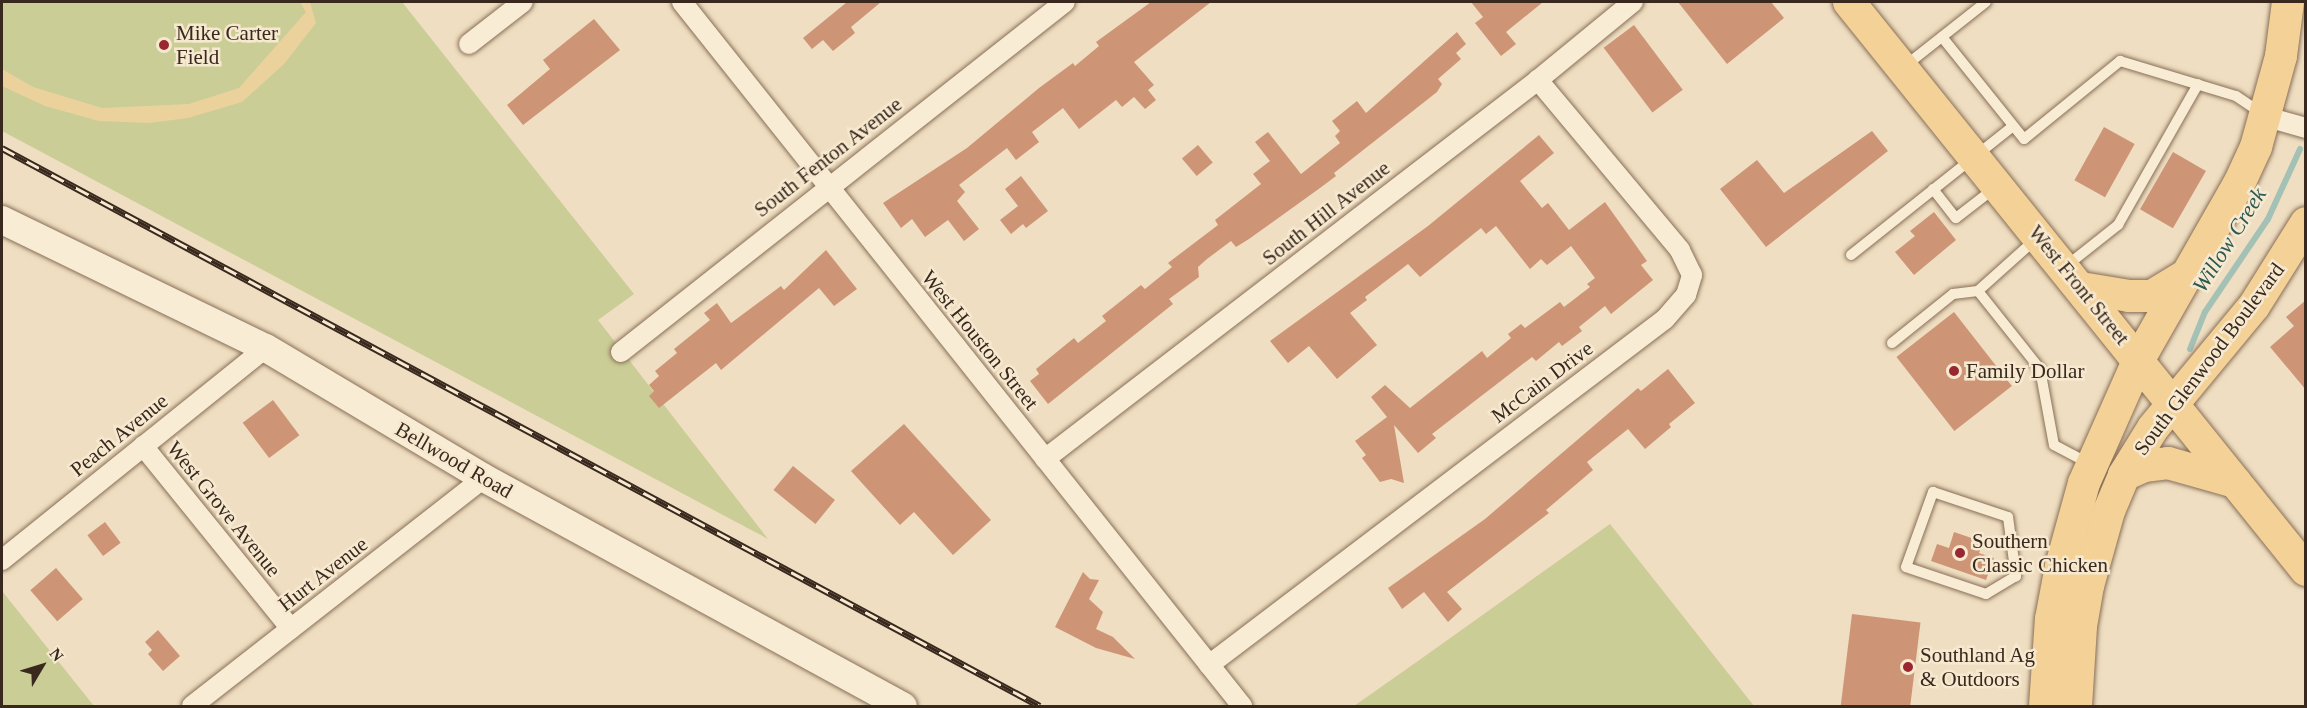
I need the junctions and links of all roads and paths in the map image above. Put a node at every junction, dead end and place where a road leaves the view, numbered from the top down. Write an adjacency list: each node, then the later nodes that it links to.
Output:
1 (523, 2): 9 (street)
2 (682, 2): 18 (street, West Houston Street)
3 (1065, 2): 18 (street, South Fenton Avenue)
4 (1633, 2): 11 (street, South Hill Avenue)
5 (1849, 2): 10 (main road, West Front Street)
6 (1986, 2): 8 (lane)
7 (2288, 2): 13 (main road, South Glenwood Boulevard)
8 (1942, 37): 10 (lane); 14 (lane)
9 (469, 44)
10 (1903, 68): 16 (main road, West Front Street)
11 (1538, 80): 33 (street, South Hill Avenue); 42 (street, McCain Drive)
12 (2198, 84): 13 (lane); 14 (lane); 25 (lane)
13 (2267, 117): 15 (street); 24 (main road, South Glenwood Boulevard)
14 (2013, 126): 16 (lane)
15 (2306, 128)
16 (1974, 157): 17 (main road, West Front Street); 19 (lane)
17 (1998, 185): 19 (lane); 22 (main road, West Front Street)
18 (828, 187): 29 (street, South Fenton Avenue); 33 (street, West Houston Street)
19 (1933, 189): 23 (lane)
20 (2, 220): 28 (street, Bellwood Road)
21 (2306, 223): 31 (main road, South Glenwood Boulevard)
22 (2039, 236): 25 (main road, West Front Street); 26 (lane)
23 (1851, 255)
24 (2188, 274): 25 (main road); 30 (main road, South Glenwood Boulevard)
25 (2073, 277): 30 (main road, West Front Street)
26 (1978, 291): 27 (lane); 34 (lane)
27 (1892, 343)
28 (266, 348): 32 (street, Peach Avenue); 36 (street, Bellwood Road)
29 (621, 352)
30 (2139, 360): 31 (main road, West Front Street); 34 (main road, South Glenwood Boulevard)
31 (2174, 402): 35 (main road, South Glenwood Boulevard); 37 (main road, West Front Street)
32 (142, 446): 38 (street, Peach Avenue); 41 (street, West Grove Avenue)
33 (1045, 459): 42 (street, West Houston Street)
34 (2091, 464): 46 (main road, South Glenwood Boulevard)
35 (2124, 475): 37 (main road); 47 (main road, South Glenwood Boulevard)
36 (484, 478): 41 (street, Hurt Avenue); 43 (street, Bellwood Road)
37 (2235, 482): 39 (main road, West Front Street)
38 (2, 560)
39 (2306, 570)
40 (2016, 576): 40 (lane)
41 (291, 629): 44 (street, Hurt Avenue)
42 (1209, 665): 45 (street, West Houston Street)
43 (891, 704)
44 (192, 706)
45 (1242, 706)
46 (2045, 706)
47 (2076, 706)

